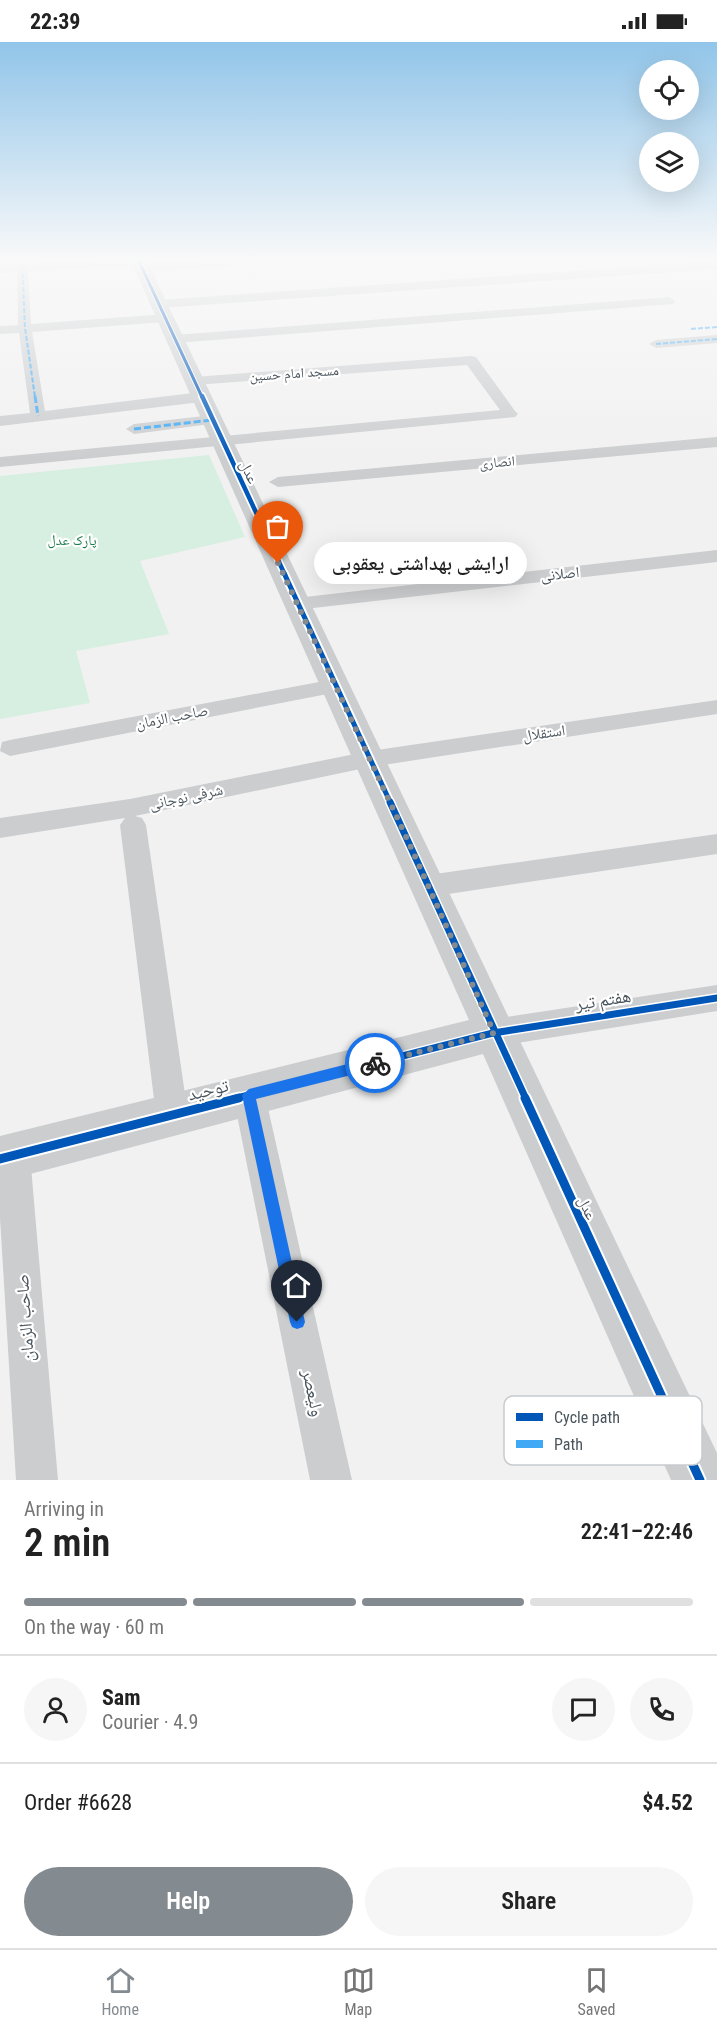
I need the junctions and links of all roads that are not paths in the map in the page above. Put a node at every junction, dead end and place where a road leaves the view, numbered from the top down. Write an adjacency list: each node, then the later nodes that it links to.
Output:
1 (58, 326): 4 (street)
2 (169, 326): 9 (street, عدل)
3 (717, 327): 5 (street)
4 (25, 328): 6 (street); 10 (street)
5 (691, 329)
6 (0, 330)
7 (717, 339): 8 (street)
8 (656, 344)
9 (207, 410): 9 (street, مسجد امام حسین); 10 (street); 12 (street); 14 (street); 17 (street, عدل)
10 (38, 416): 11 (street)
11 (0, 421)
12 (134, 429)
13 (717, 442): 15 (street, انصاری)
14 (0, 462)
15 (278, 482)
16 (717, 556): 17 (street, اصلانی)
17 (296, 604): 18 (street, عدل)
18 (335, 687): 20 (street, صاحب الزمان); 21 (street, عدل)
19 (717, 707): 21 (street, استقلال)
20 (10, 748)
21 (370, 759): 23 (street, شرفی نوجانی); 25 (street, عدل)
22 (133, 825): 29 (street)
23 (0, 828)
24 (717, 844): 25 (street)
25 (428, 886): 27 (street, عدل)
26 (717, 998): 27 (street, هفتم تیر)
27 (494, 1033): 28 (street, توحید); 31 (street, عدل)
28 (249, 1095): 29 (street, توحید); 34 (street, ولیعصر)
29 (172, 1115): 30 (street, توحید)
30 (6, 1157): 33 (street, صاحب الزمان)
31 (661, 1396)
32 (693, 1465): 35 (street, عدل)
33 (37, 1480)
34 (331, 1480)
35 (700, 1480)

